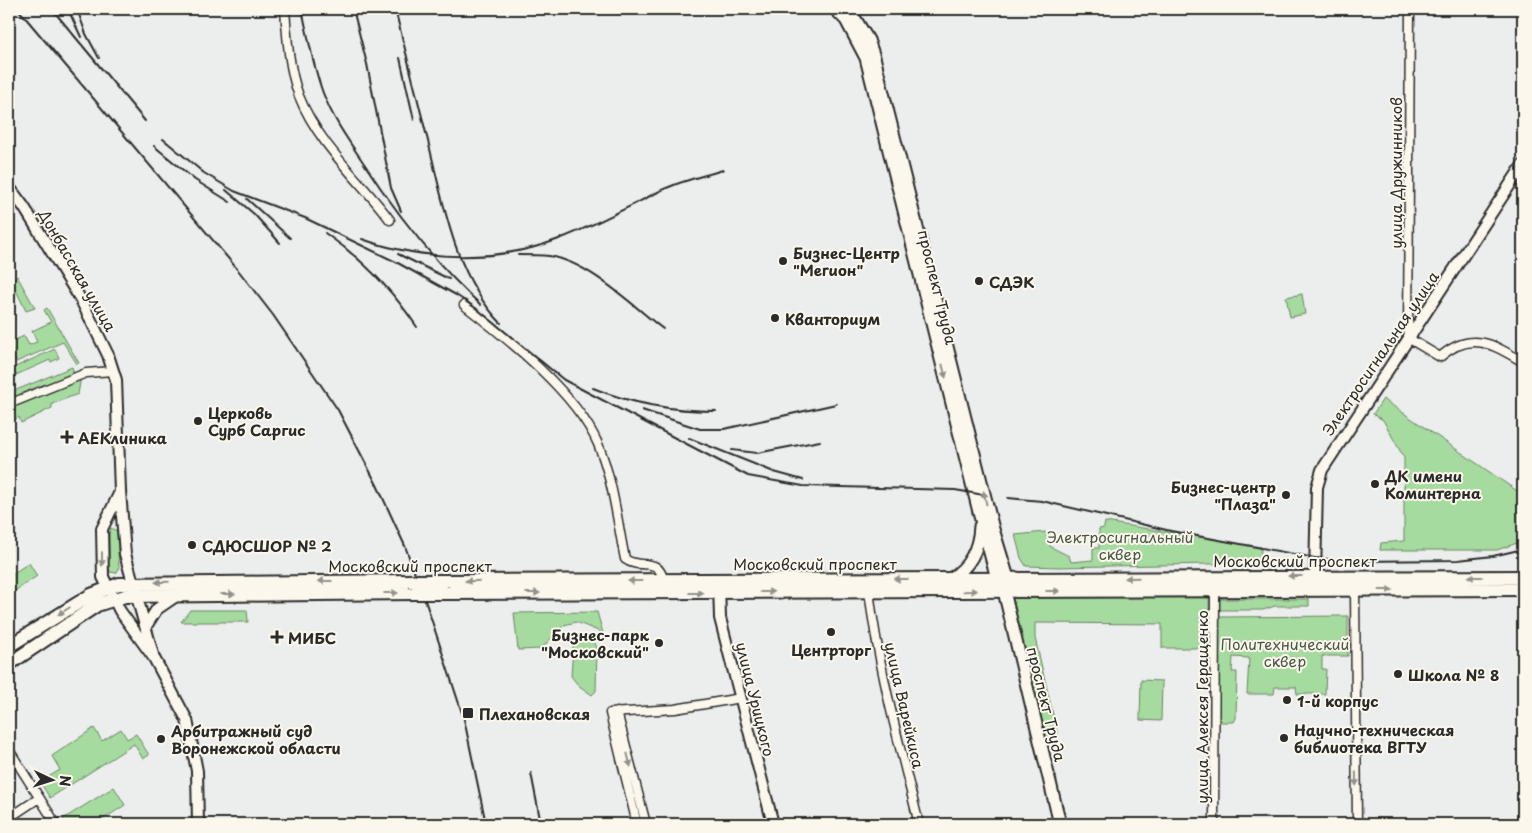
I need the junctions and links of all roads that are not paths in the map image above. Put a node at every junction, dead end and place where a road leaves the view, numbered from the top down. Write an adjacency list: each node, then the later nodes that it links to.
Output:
1 (285, 9): 8 (street)
2 (835, 9): 5 (main road, проспект Труда)
3 (849, 9): 5 (main road, проспект Труда)
4 (1410, 9): 10 (street, улица Дружинников)
5 (890, 137): 15 (main road, проспект Труда, one-way to 15); 22 (main road, проспект Труда, one-way to 5)
6 (1523, 165): 10 (street, Электросигнальная улица)
7 (9, 187): 12 (street, Донбасская улица)
8 (390, 220)
9 (464, 305): 21 (street)
10 (1408, 338): 11 (street); 18 (street, Электросигнальная улица)
11 (1523, 362)
12 (114, 371): 13 (street); 14 (street, Донбасская улица)
13 (9, 404)
14 (120, 491): 16 (street, Донбасская улица); 17 (street, Донбасская улица)
15 (980, 516): 20 (main road); 22 (main road, проспект Труда)
16 (102, 529): 17 (street); 26 (street, Донбасская улица, one-way to 26)
17 (123, 529): 27 (street, Донбасская улица)
18 (1315, 576): 19 (main road, Московский проспект, one-way to 18); 22 (main road, Московский проспект, one-way to 22)
19 (1523, 577)
20 (950, 579): 22 (main road, Московский проспект); 23 (main road, Московский проспект, one-way to 23)
21 (664, 581): 23 (main road, Московский проспект); 25 (main road, Московский проспект, one-way to 25)
22 (1003, 583): 29 (main road, Московский проспект, one-way to 29); 31 (main road, Московский проспект, one-way to 22); 50 (main road, проспект Труда)
23 (719, 586): 25 (main road, Московский проспект, one-way to 23); 31 (main road, Московский проспект, one-way to 31); 39 (street, улица Урицкого)
24 (411, 587): 25 (main road, Московский проспект, bridge); 27 (main road, Московский проспект, one-way to 27); 32 (main road, Московский проспект, one-way to 24)
25 (448, 587)
26 (107, 588): 27 (main road, Московский проспект); 33 (street, Донбасская улица); 36 (main road, Московский проспект, one-way to 36)
27 (136, 589): 32 (main road, Московский проспект); 33 (main road, Московский проспект); 34 (street, Донбасская улица)
28 (1523, 589): 30 (main road, Московский проспект, one-way to 28)
29 (1215, 590): 30 (main road, Московский проспект); 51 (street, улица Алексея Геращенко)
30 (1355, 590): 52 (street, one-way to 52)
31 (869, 591): 49 (street, улица Варейкиса)
32 (180, 594): 34 (street)
33 (113, 600): 35 (street, Донбасская улица); 38 (main road, Московский проспект)
34 (146, 626): 35 (street); 37 (street, Донбасская улица)
35 (130, 627): 37 (street, Донбасская улица)
36 (9, 646)
37 (154, 658): 45 (street)
38 (9, 664)
39 (740, 698): 40 (street); 48 (street, улица Урицкого)
40 (613, 713): 46 (street); 47 (street, one-way to 47)
41 (9, 750): 42 (street)
42 (40, 798): 43 (street); 44 (street)
43 (9, 818)
44 (56, 824)
45 (198, 824)
46 (638, 824)
47 (646, 824)
48 (773, 824)
49 (919, 824)
50 (1060, 824)
51 (1214, 824)
52 (1356, 824)

